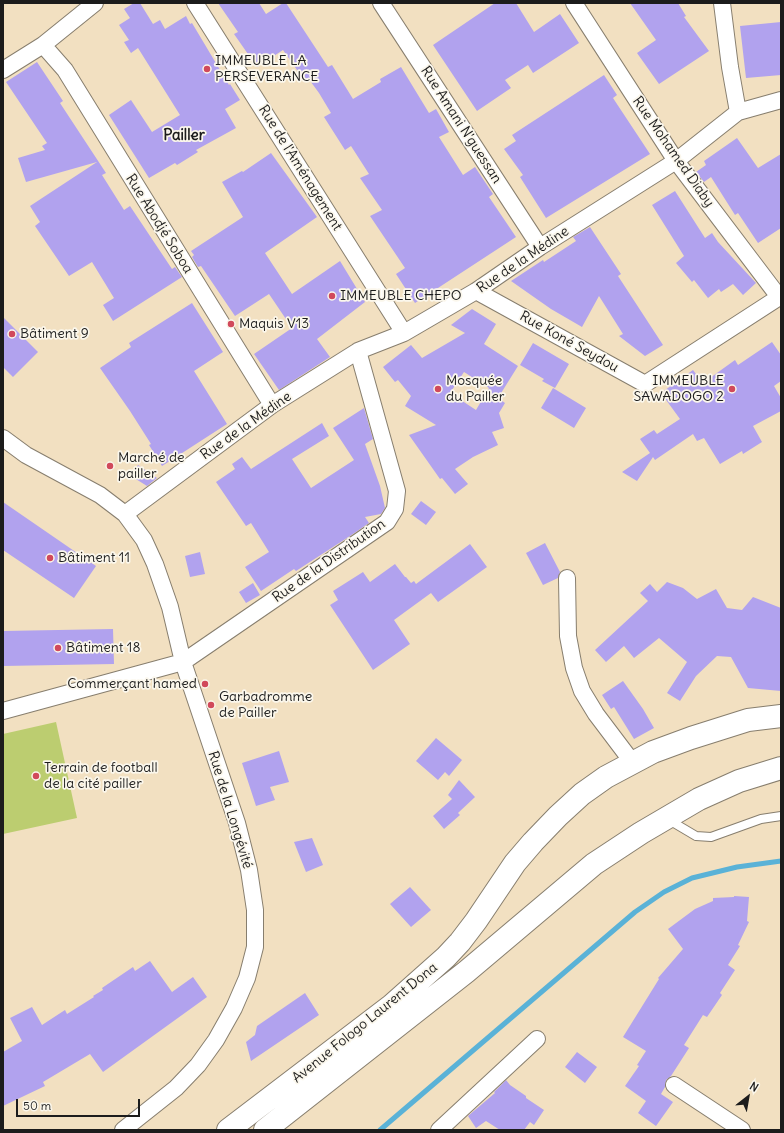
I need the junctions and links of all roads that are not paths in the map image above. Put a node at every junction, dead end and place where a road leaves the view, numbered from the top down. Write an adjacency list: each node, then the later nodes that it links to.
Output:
1 (95, 3): 6 (street)
2 (195, 3): 14 (street, Rue de l'Aménagement)
3 (381, 3): 11 (street, Rue Amani N'guessan)
4 (574, 3): 10 (street, Rue Mohamed Diaby)
5 (722, 3): 9 (street)
6 (43, 45): 7 (street); 16 (street, Rue Abodjé Soboa)
7 (3, 70)
8 (781, 100): 9 (street, Rue de la Médine)
9 (738, 112): 10 (street, Rue de la Médine)
10 (676, 161): 11 (street, Rue de la Médine); 13 (street, Rue Mohamed Diaby)
11 (540, 247): 12 (street, Rue de la Médine)
12 (476, 291): 13 (street, Rue Koné Seydou); 14 (street, Rue de la Médine)
13 (780, 296)
14 (404, 333): 15 (street, Rue de la Médine)
15 (358, 351): 16 (street, Rue de la Médine); 20 (street, Rue de la Distribution)
16 (272, 405): 18 (street, Rue de la Médine)
17 (3, 438): 18 (street, Rue de la Longévité)
18 (125, 514): 20 (street, Rue de la Longévité)
19 (567, 578): 23 (street)
20 (183, 662): 21 (street); 29 (street, Rue de la Longévité)
21 (5, 709)
22 (781, 716): 23 (main road, Avenue Fologo Laurent Dona)
23 (633, 763): 30 (main road, Avenue Fologo Laurent Dona)
24 (781, 768): 26 (main road, Avenue Fologo Laurent Dona)
25 (781, 816): 26 (lane)
26 (666, 818): 31 (main road, Avenue Fologo Laurent Dona)
27 (537, 1039): 32 (street)
28 (674, 1085): 33 (street)
29 (124, 1130)
30 (228, 1130)
31 (265, 1130)
32 (439, 1130)
33 (742, 1130)

